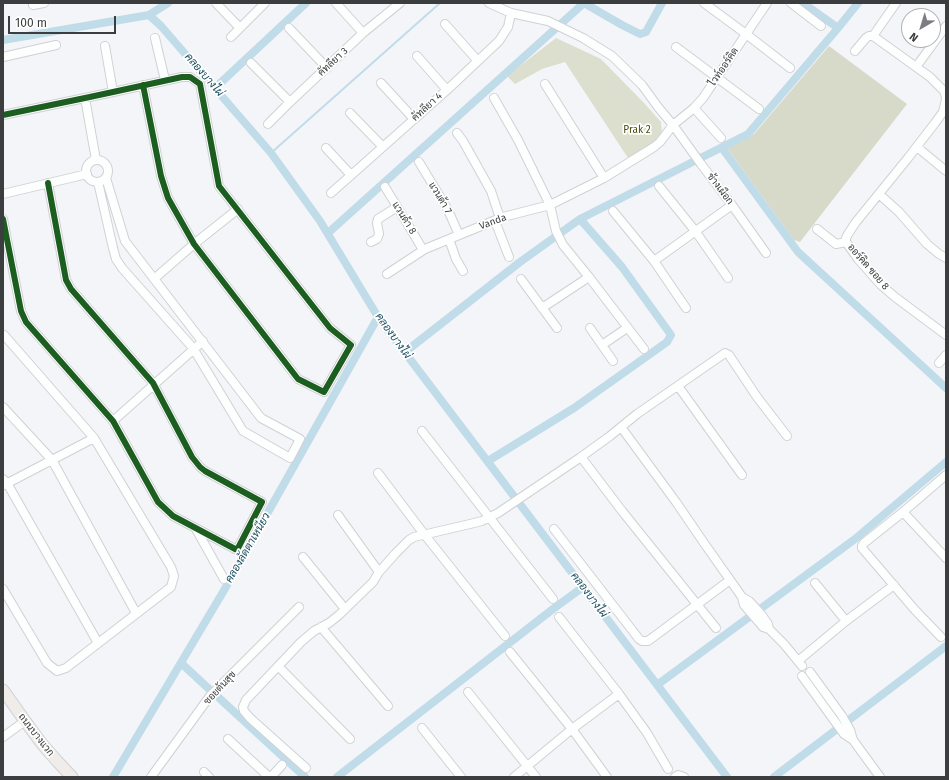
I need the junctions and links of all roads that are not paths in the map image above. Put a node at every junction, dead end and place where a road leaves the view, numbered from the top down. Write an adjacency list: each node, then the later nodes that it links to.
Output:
1 (44, 3): 11 (street)
2 (216, 3): 16 (street)
3 (265, 3): 16 (street)
4 (336, 3): 18 (street)
5 (400, 3): 18 (street, คัทลียา 3)
6 (489, 3): 12 (street, ช้างเผือก)
7 (704, 3): 19 (street)
8 (767, 3): 19 (street, ไวท์ออร์คิด)
9 (791, 3): 14 (street)
10 (896, 3): 20 (street)
11 (33, 5)
12 (511, 13): 29 (street, คัทลียา 4); 51 (street, ช้างเผือก)
13 (445, 24): 29 (street)
14 (821, 26)
15 (946, 26): 31 (street)
16 (240, 28): 21 (street)
17 (289, 28): 32 (street)
18 (363, 33): 32 (street, คัทลียา 3)
19 (746, 34): 33 (street); 34 (street, ไวท์ออร์คิด)
20 (873, 36): 26 (street); 31 (street)
21 (231, 37)
22 (155, 38): 35 (street)
23 (56, 45): 28 (street)
24 (104, 46): 40 (street)
25 (676, 47): 34 (street)
26 (855, 51)
27 (417, 56): 39 (street)
28 (3, 57)
29 (478, 60): 39 (street, คัทลียา 4)
30 (251, 63): 44 (street)
31 (916, 67): 43 (street)
32 (327, 68): 44 (street, คัทลียา 3)
33 (790, 68)
34 (717, 78): 45 (street, ไวท์ออร์คิด); 46 (street)
35 (165, 80): 38 (street); 73 (street)
36 (381, 83): 49 (street)
37 (545, 84): 62 (street)
38 (143, 85): 40 (street); 83 (street)
39 (446, 90): 49 (street, คัทลียา 4)
40 (112, 92): 41 (street)
41 (85, 98): 48 (street); 57 (street)
42 (494, 98): 70 (street)
43 (946, 98): 55 (street, ออร์คิด ซอย 8)
44 (290, 102): 50 (street, คัทลียา 3)
45 (694, 108): 51 (street, ไวท์ออร์คิด); 53 (street)
46 (758, 109)
47 (350, 113): 54 (street)
48 (3, 115)
49 (414, 119): 54 (street, คัทลียา 4)
50 (268, 124)
51 (673, 125): 62 (street, Vanda); 71 (street, ช้างเผือก)
52 (457, 133): 76 (street)
53 (721, 138)
54 (383, 147): 61 (street, คัทลียา 4)
55 (917, 147): 59 (street); 69 (street, ออร์คิด ซอย 8)
56 (326, 148): 61 (street)
57 (96, 160): 60 (street); 63 (street)
58 (418, 162): 79 (street, แวนด้า 7)
59 (946, 171)
60 (87, 174): 63 (street); 64 (street)
61 (351, 175): 67 (street, คัทลียา 4)
62 (604, 178): 70 (street, Vanda)
63 (102, 180): 93 (street); 104 (street)
64 (48, 184): 68 (street); 109 (street)
65 (659, 186): 78 (street)
66 (384, 187): 72 (street, แวนด้า 8)
67 (331, 193)
68 (3, 194)
69 (879, 194): 82 (street, ออร์คิด ซอย 8); 87 (street)
70 (550, 205): 76 (street, Vanda); 91 (street)
71 (732, 205): 78 (street); 85 (street, ช้างเผือก)
72 (397, 207): 81 (street); 84 (street, แวนด้า 8)
73 (238, 210): 83 (street); 83 (street)
74 (613, 211): 88 (street)
75 (3, 219): 112 (street)
76 (498, 220): 79 (street, Vanda); 86 (street)
77 (817, 229): 82 (street)
78 (696, 232): 88 (street); 92 (street)
79 (459, 235): 80 (street, Vanda)
80 (449, 239): 84 (street, Vanda); 89 (street)
81 (371, 242)
82 (846, 242): 101 (street, ออร์คิด ซอย 8)
83 (194, 244): 93 (street)
84 (423, 250): 90 (street, Vanda)
85 (766, 253)
86 (509, 257)
87 (946, 258)
88 (654, 261): 96 (street)
89 (463, 271)
90 (387, 274)
91 (589, 277): 95 (street); 99 (street)
92 (728, 278)
93 (154, 279): 102 (street)
94 (521, 279): 95 (street)
95 (542, 308): 97 (street)
96 (686, 308)
97 (557, 328)
98 (590, 328): 103 (street)
99 (628, 328): 103 (street); 105 (street)
100 (3, 335): 116 (street)
101 (946, 335)
102 (203, 341): 104 (street); 104 (street)
103 (602, 345): 107 (street)
104 (194, 349): 109 (street)
105 (644, 349)
106 (946, 355): 108 (street)
107 (613, 361)
108 (939, 363)
109 (154, 385): 112 (street); 126 (street)
110 (678, 386): 113 (street); 115 (street); 120 (street)
111 (3, 407): 118 (street)
112 (113, 421): 126 (street)
113 (622, 426): 117 (street); 133 (street)
114 (422, 431): 125 (street)
115 (787, 436)
116 (94, 438): 118 (street); 141 (street)
117 (581, 457): 125 (street); 138 (street)
118 (52, 460): 122 (street); 141 (street)
119 (378, 473): 128 (street)
120 (742, 475)
121 (946, 476): 123 (street)
122 (4, 482): 148 (street)
123 (903, 512): 130 (street); 135 (street)
124 (338, 516): 131 (street)
125 (490, 517): 128 (street); 137 (street)
126 (196, 528): 132 (street)
127 (554, 529): 138 (street)
128 (424, 534): 131 (street); 146 (street)
129 (303, 557): 140 (street)
130 (946, 558)
131 (379, 572): 140 (street)
132 (224, 579)
133 (730, 580): 138 (street); 150 (street)
134 (815, 583): 143 (street)
135 (894, 585): 143 (street); 147 (street)
136 (3, 590): 148 (street)
137 (553, 599)
138 (697, 603): 145 (street)
139 (299, 607): 172 (street, ซอยต้นสุข)
140 (345, 609): 144 (street)
141 (136, 613): 148 (street)
142 (558, 617): 156 (street)
143 (846, 621): 150 (street)
144 (321, 627): 151 (street); 158 (street)
145 (716, 628)
146 (505, 636)
147 (941, 637)
148 (98, 643)
149 (510, 652): 163 (street)
150 (800, 664): 152 (street); 153 (street)
151 (278, 666): 166 (street); 169 (street)
152 (810, 672): 153 (street); 157 (street)
153 (802, 676): 159 (street)
154 (3, 690): 161 (main road, ถนนบางแวก)
155 (468, 692): 168 (street)
156 (619, 694): 163 (street); 170 (street)
157 (833, 702): 159 (street); 160 (street)
158 (388, 706)
159 (825, 708): 160 (street)
160 (839, 719): 180 (street)
161 (25, 721): 164 (street); 171 (main road, ถนนบางแวก)
162 (422, 728): 174 (street)
163 (572, 728): 168 (street); 177 (street)
164 (3, 737)
165 (228, 739): 173 (street)
166 (350, 739)
167 (282, 765): 173 (street)
168 (527, 766): 175 (street); 176 (street)
169 (306, 768)
170 (668, 769)
171 (72, 777)
172 (151, 777)
173 (270, 777)
174 (461, 777)
175 (514, 777)
176 (536, 777)
177 (607, 777)
178 (675, 777): 179 (street)
179 (684, 777)
180 (880, 777)

